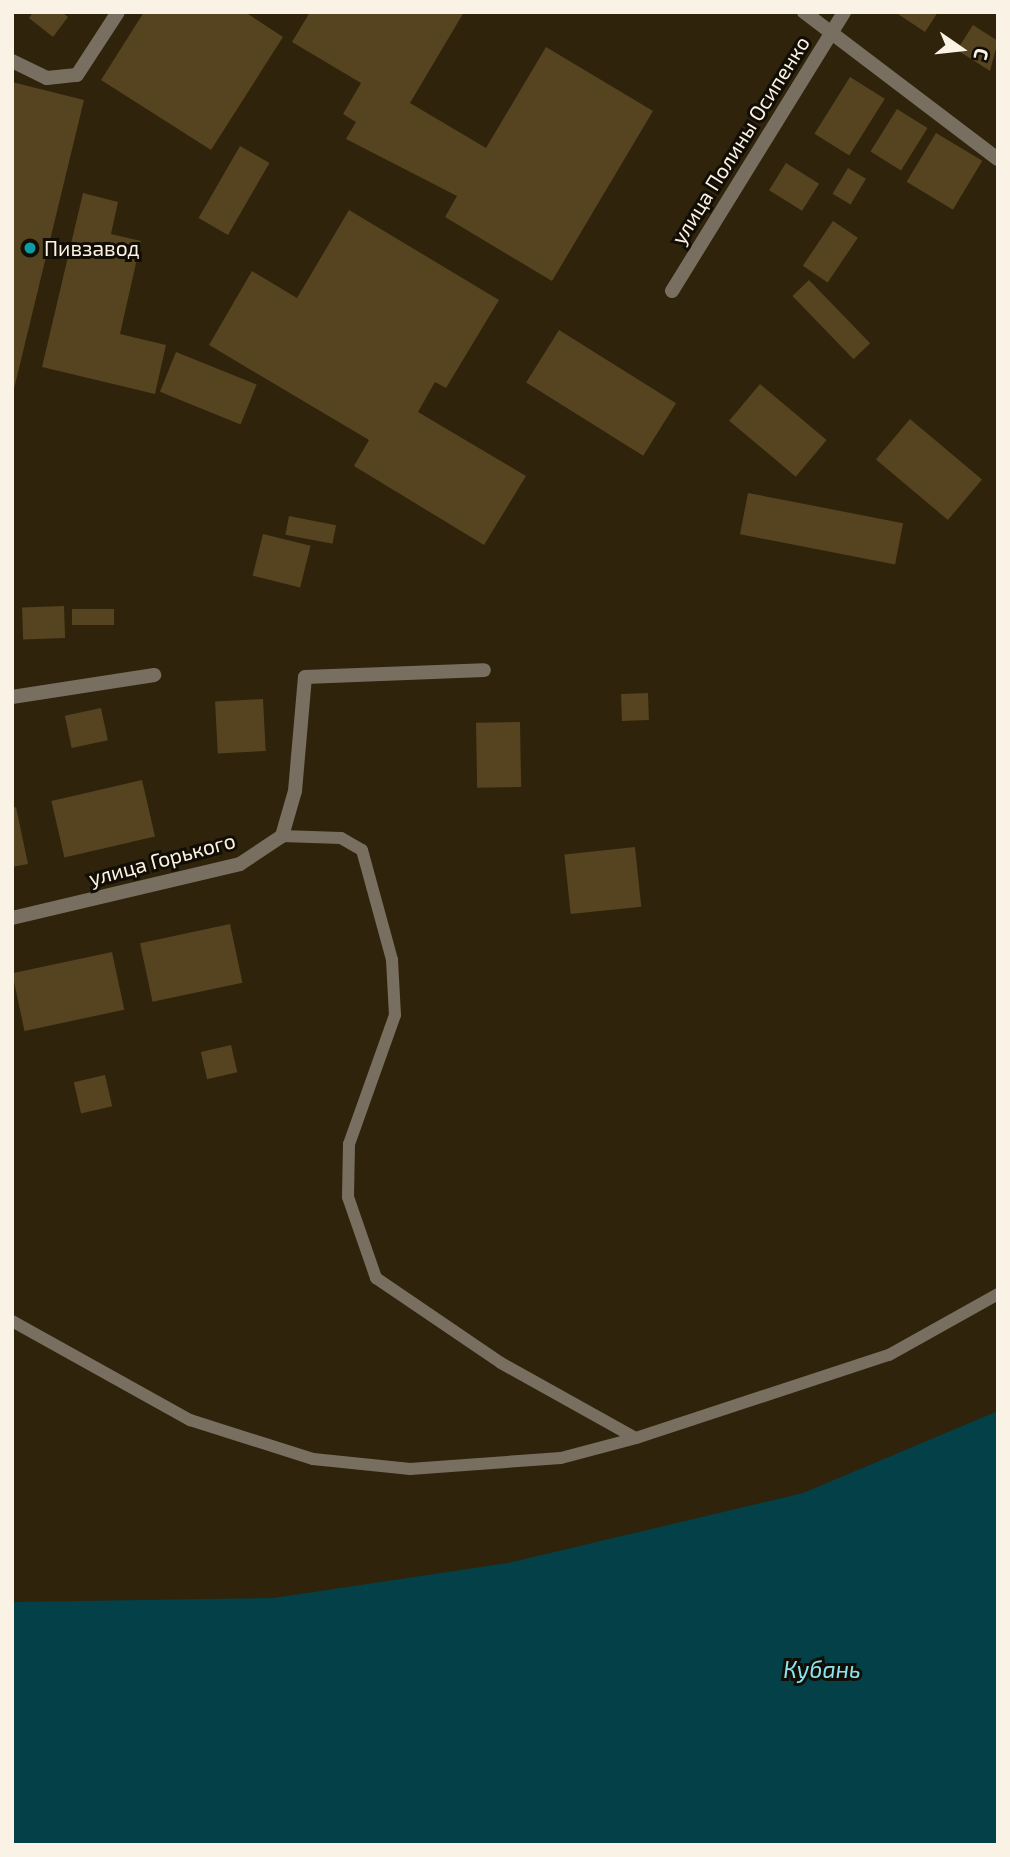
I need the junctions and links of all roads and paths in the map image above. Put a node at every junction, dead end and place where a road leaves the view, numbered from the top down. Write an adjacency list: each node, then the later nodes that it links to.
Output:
1 (118, 12): 5 (street)
2 (804, 12): 4 (street)
3 (844, 12): 4 (street, улица Полины Осипенко)
4 (828, 36): 6 (street); 7 (street, улица Полины Осипенко)
5 (12, 61)
6 (998, 159)
7 (672, 291)
8 (484, 670): 11 (street)
9 (154, 675): 10 (street)
10 (12, 697)
11 (282, 836): 12 (street, улица Горького); 15 (lane)
12 (12, 918)
13 (998, 1294): 15 (lane)
14 (12, 1321): 15 (lane)
15 (636, 1438)

